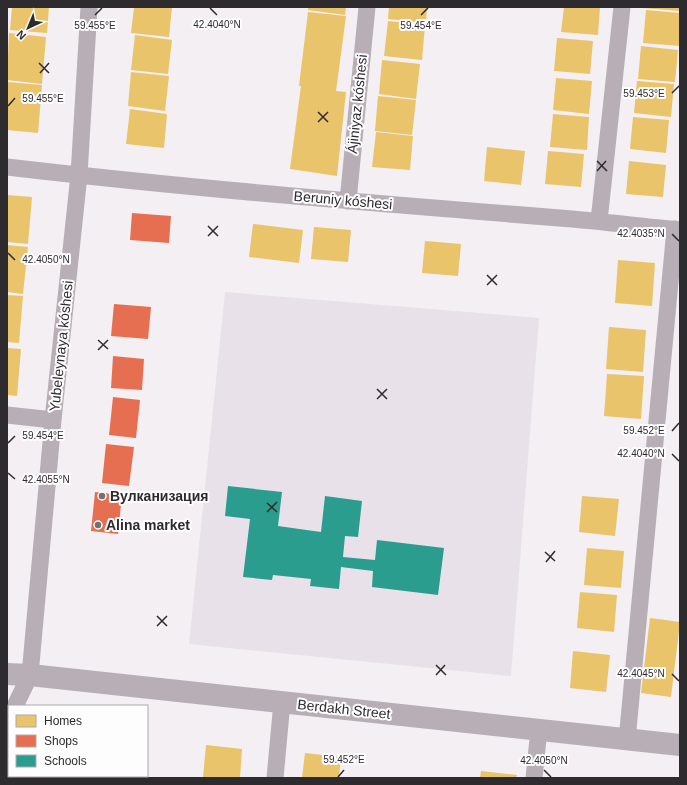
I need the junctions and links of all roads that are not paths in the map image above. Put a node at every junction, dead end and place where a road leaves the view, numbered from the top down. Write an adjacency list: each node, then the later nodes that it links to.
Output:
1 (90, 7): 5 (street, Yubeleynaya kóshesi)
2 (367, 7): 6 (street, Ájiniyaz kóshesi)
3 (622, 7): 7 (street)
4 (7, 167): 5 (street, Beruniy kóshesi)
5 (79, 175): 6 (street, Beruniy kóshesi); 10 (street, Yubeleynaya kóshesi)
6 (348, 201): 7 (street, Beruniy kóshesi)
7 (599, 221): 8 (street, Beruniy kóshesi)
8 (678, 230): 16 (street)
9 (7, 415): 10 (street)
10 (53, 420): 12 (street, Yubeleynaya kóshesi)
11 (7, 674): 12 (street, Berdakh Street)
12 (30, 675): 13 (street, Berdakh Street); 14 (street, Yubeleynaya kóshesi)
13 (282, 702): 15 (street, Berdakh Street); 20 (street)
14 (15, 705)
15 (539, 729): 16 (street, Berdakh Street); 21 (street)
16 (627, 740): 17 (street, Berdakh Street)
17 (680, 745)
18 (8, 754): 19 (street)
19 (7, 764)
20 (275, 778)
21 (534, 778)

